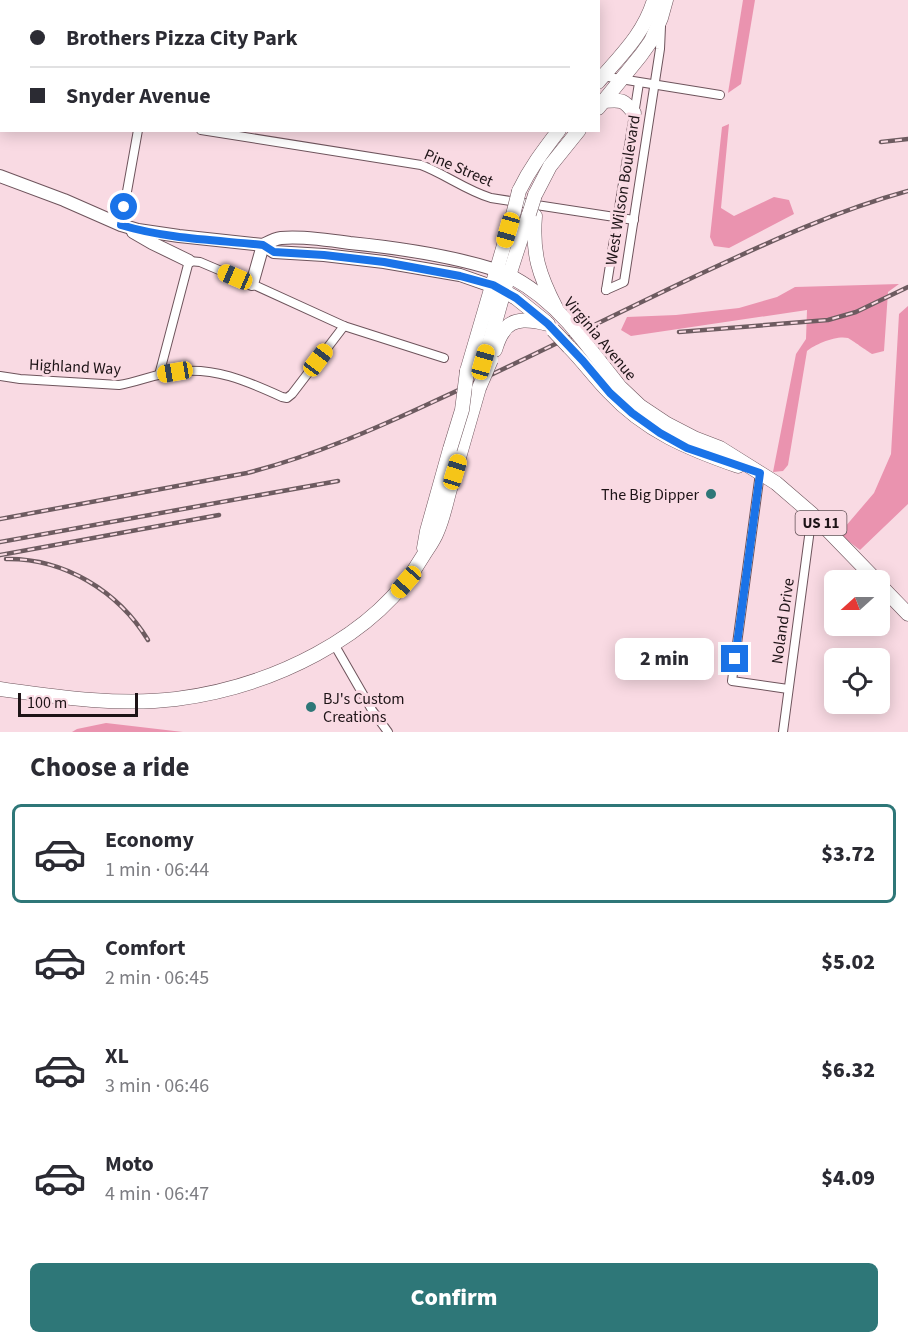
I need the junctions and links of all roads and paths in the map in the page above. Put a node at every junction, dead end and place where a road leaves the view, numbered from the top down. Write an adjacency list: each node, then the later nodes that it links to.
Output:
1 (654, 0): 4 (main road)
2 (666, 0): 3 (main road, West Wilson Boulevard)
3 (661, 18): 5 (main road, West Wilson Boulevard); 7 (street, West Wilson Boulevard)
4 (600, 78): 5 (street)
5 (622, 80): 6 (street); 9 (main road, West Wilson Boulevard)
6 (639, 83): 7 (street); 10 (street, West Wilson Boulevard)
7 (655, 86): 8 (street); 18 (street, West Wilson Boulevard)
8 (720, 95)
9 (601, 105): 10 (main road)
10 (634, 113): 17 (street, West Wilson Boulevard)
11 (138, 132): 19 (street)
12 (214, 132): 17 (street, Pine Street)
13 (557, 132): 22 (main road, bridge)
14 (577, 132): 16 (main road)
15 (0, 176): 19 (main road, Virginia Avenue)
16 (532, 214): 23 (main road); 26 (main road)
17 (618, 216): 18 (street, Pine Street); 18 (street, West Wilson Boulevard)
18 (634, 220)
19 (121, 225): 20 (main road, Virginia Avenue); 21 (main road)
20 (263, 245): 22 (main road, Virginia Avenue); 24 (main road); 25 (main road, Virginia Avenue)
21 (189, 261): 24 (street); 31 (street)
22 (496, 270): 23 (main road, Virginia Avenue / US 11); 25 (main road)
23 (510, 276): 25 (main road); 26 (main road, Virginia Avenue / US 11)
24 (252, 284): 27 (street)
25 (498, 288): 28 (main road, Virginia Avenue); 30 (main road); 33 (main road, bridge)
26 (556, 308): 34 (main road, Virginia Avenue / US 11, bridge)
27 (344, 326): 29 (street); 31 (street, Highland Way)
28 (551, 327): 30 (main road); 34 (main road, Virginia Avenue / US 11, bridge)
29 (444, 358)
30 (487, 361): 33 (main road, bridge)
31 (159, 375): 32 (street, Highland Way)
32 (0, 376)
33 (456, 451): 39 (main road)
34 (760, 473): 35 (main road, Virginia Avenue / US 11); 41 (street)
35 (812, 514): 36 (main road, Virginia Avenue / US 11); 41 (street, Noland Drive)
36 (866, 570)
37 (890, 595): 38 (main road)
38 (908, 614)
39 (334, 644): 40 (main road); 42 (street)
40 (0, 689)
41 (789, 689): 43 (street, Noland Drive)
42 (388, 732)
43 (783, 732)

